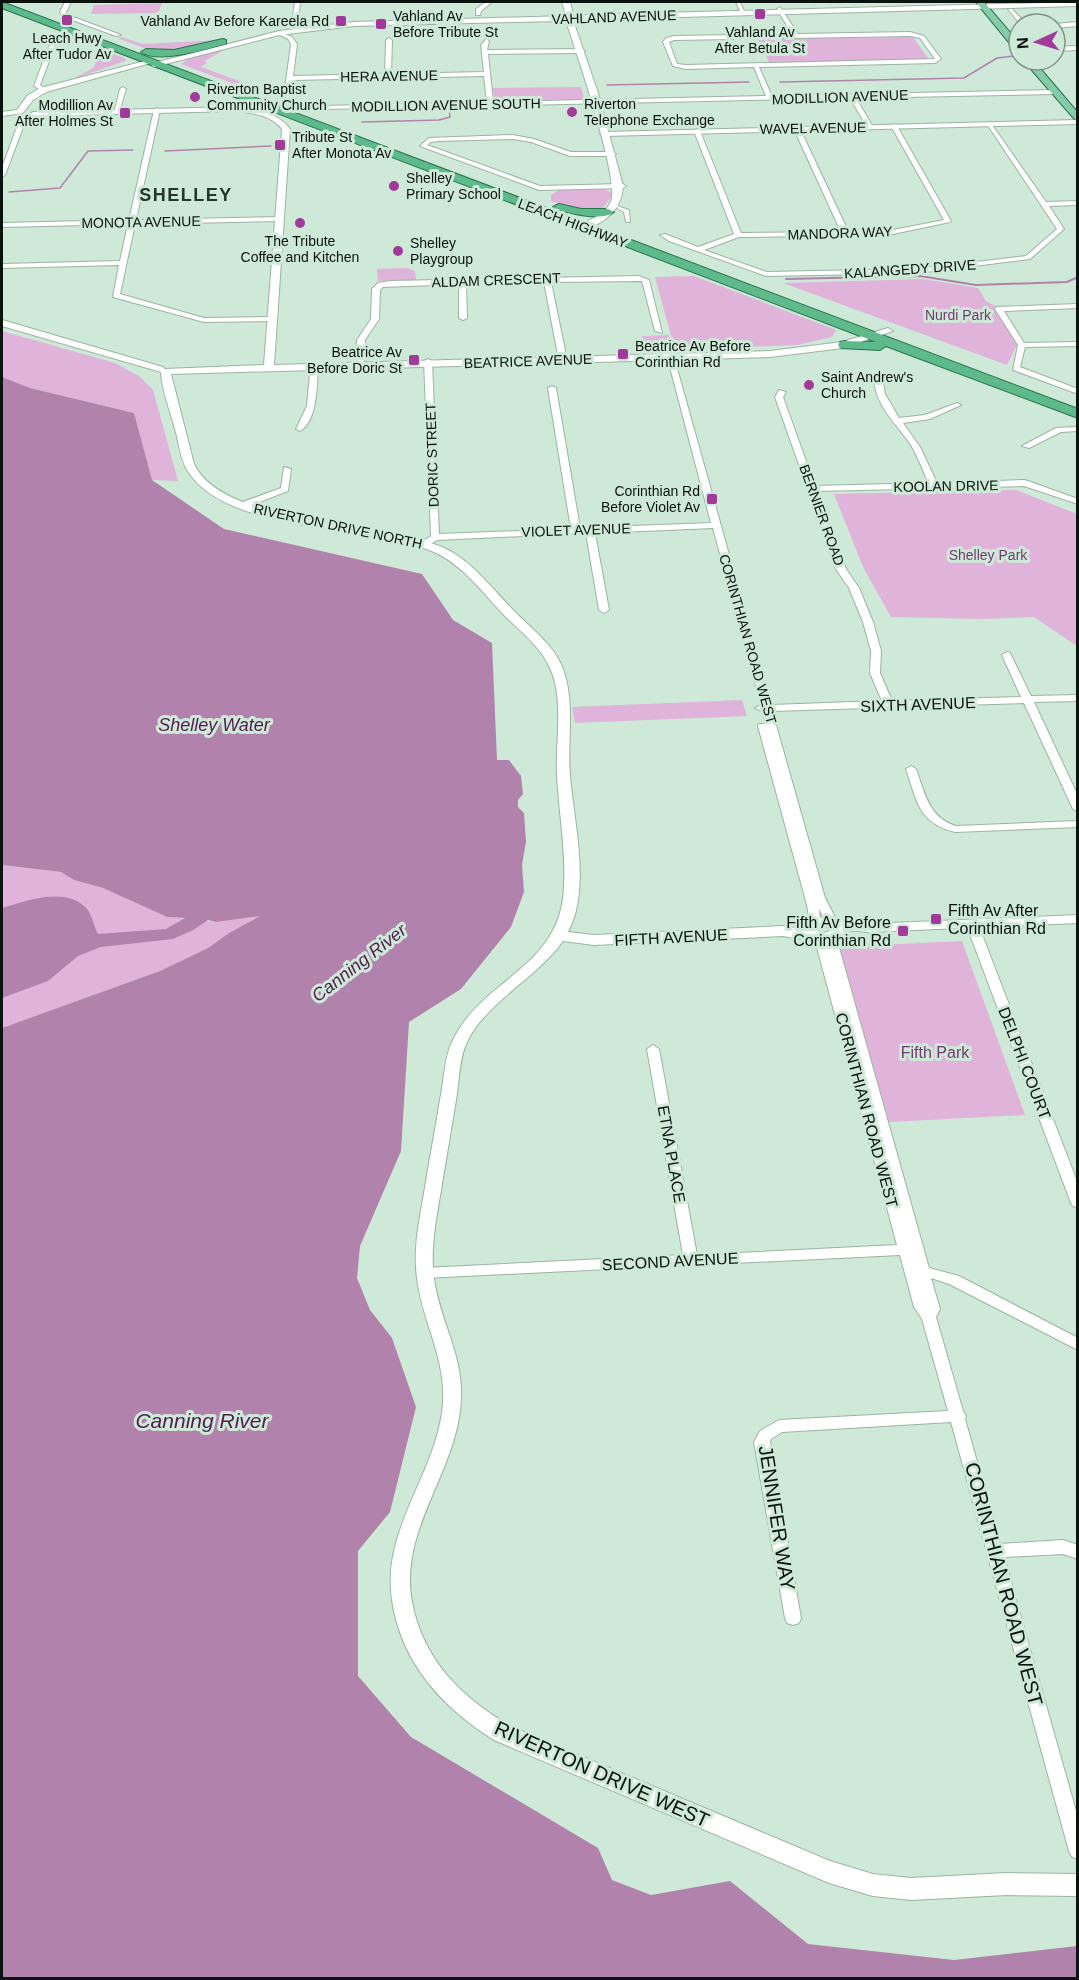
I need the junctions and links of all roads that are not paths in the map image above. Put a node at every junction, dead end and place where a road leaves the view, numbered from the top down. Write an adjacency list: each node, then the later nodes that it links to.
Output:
1 (12, 2): 33 (highway, LEACH HIGHWAY)
2 (68, 2): 23 (street)
3 (297, 2): 20 (street)
4 (489, 2): 15 (street)
5 (566, 2): 16 (main road)
6 (570, 2): 16 (main road)
7 (738, 2): 12 (street)
8 (1064, 2): 9 (main road, VAHLAND AVENUE)
9 (986, 3): 10 (main road, VAHLAND AVENUE); 13 (main road, VAHLAND AVENUE); 19 (main road); 21 (main road)
10 (1077, 4)
11 (2, 5): 32 (highway, LEACH HIGHWAY)
12 (742, 10): 13 (main road, VAHLAND AVENUE); 14 (main road, VAHLAND AVENUE)
13 (781, 10): 14 (main road, VAHLAND AVENUE); 24 (street)
14 (699, 13): 16 (main road, VAHLAND AVENUE)
15 (479, 16): 17 (main road, VAHLAND AVENUE); 18 (main road); 20 (main road, VAHLAND AVENUE)
16 (576, 17): 17 (main road, VAHLAND AVENUE); 29 (main road)
17 (556, 18): 18 (main road, VAHLAND AVENUE); 29 (main road)
18 (524, 20): 22 (main road, VAHLAND AVENUE)
19 (1007, 24)
20 (298, 27): 28 (main road, VAHLAND AVENUE)
21 (1007, 32)
22 (279, 33): 31 (main road, VAHLAND AVENUE); 40 (street)
23 (118, 35)
24 (796, 36): 34 (street); 34 (street)
25 (55, 38): 42 (street)
26 (389, 40): 39 (street)
27 (486, 41): 30 (street)
28 (223, 42): 33 (main road, VAHLAND AVENUE); 33 (highway)
29 (582, 51): 30 (street); 47 (main road)
30 (486, 52): 38 (street)
31 (189, 55): 33 (highway)
32 (132, 56): 33 (highway, LEACH HIGHWAY); 35 (highway)
33 (160, 62): 35 (street); 35 (highway); 67 (highway, LEACH HIGHWAY); 73 (highway, LEACH HIGHWAY)
34 (756, 66): 46 (street)
35 (122, 70): 42 (street)
36 (1038, 72): 43 (main road)
37 (1049, 72): 50 (main road)
38 (488, 74): 39 (street, HERA AVENUE); 48 (street)
39 (388, 77): 40 (street, HERA AVENUE)
40 (290, 78): 44 (street)
41 (123, 89): 52 (street)
42 (44, 90): 53 (street); 55 (street)
43 (1054, 92): 45 (street, MODILLION AVENUE); 56 (main road)
44 (287, 96)
45 (852, 96): 46 (street, MODILLION AVENUE); 59 (street)
46 (770, 99): 47 (street, MODILLION AVENUE)
47 (596, 100): 48 (street, MODILLION AVENUE SOUTH); 62 (main road)
48 (490, 104): 49 (street, MODILLION AVENUE SOUTH)
49 (325, 107)
50 (1077, 107)
51 (157, 110): 52 (street); 70 (street); 71 (street)
52 (116, 112): 53 (street)
53 (32, 113): 55 (street)
54 (2, 114): 55 (street)
55 (20, 115): 64 (street)
56 (1077, 122): 57 (street, WAVEL AVENUE)
57 (994, 124): 58 (street, WAVEL AVENUE); 68 (street, KALANGEDY DRIVE)
58 (894, 126): 59 (street, WAVEL AVENUE); 75 (street, MANDORA WAY)
59 (870, 127): 60 (street, WAVEL AVENUE)
60 (796, 129): 61 (street, WAVEL AVENUE); 75 (street)
61 (697, 131): 62 (street, WAVEL AVENUE); 77 (street)
62 (606, 133): 63 (main road)
63 (611, 154): 65 (main road); 65 (street)
64 (2, 175)
65 (620, 186): 69 (main road)
66 (1077, 203): 68 (street)
67 (550, 204): 69 (highway); 73 (highway, LEACH HIGHWAY)
68 (1045, 204): 78 (street, KALANGEDY DRIVE)
69 (613, 212): 73 (main road); 74 (highway)
70 (280, 219): 71 (street, MONOTA AVENUE); 85 (street)
71 (132, 222): 72 (street, MONOTA AVENUE); 79 (street)
72 (2, 225)
73 (592, 225): 74 (highway, LEACH HIGHWAY); 87 (highway, LEACH HIGHWAY)
74 (627, 227): 89 (highway, LEACH HIGHWAY)
75 (846, 234): 77 (street, MANDORA WAY)
76 (663, 235): 78 (street, KALANGEDY DRIVE)
77 (738, 235): 78 (street, MANDORA WAY)
78 (697, 250)
79 (122, 263): 80 (street); 85 (street)
80 (2, 266)
81 (547, 279): 82 (street, ALDAM CRESCENT); 88 (street, ALDAM CRESCENT); 95 (street)
82 (462, 281): 84 (street); 97 (street, ALDAM CRESCENT)
83 (1077, 306): 92 (street)
84 (463, 318)
85 (272, 319): 99 (street)
86 (2, 323): 100 (street)
87 (846, 326): 89 (highway, LEACH HIGHWAY); 90 (highway)
88 (658, 331)
89 (876, 332): 90 (street, BEATRICE AVENUE); 93 (highway, LEACH HIGHWAY); 105 (highway, LEACH HIGHWAY)
90 (842, 343): 93 (highway); 94 (street, BEATRICE AVENUE)
91 (1077, 344): 92 (street)
92 (1022, 345): 104 (street)
93 (904, 348): 107 (highway, LEACH HIGHWAY)
94 (666, 356): 95 (street, BEATRICE AVENUE); 117 (street, CORINTHIAN ROAD WEST)
95 (563, 358): 96 (street, BEATRICE AVENUE)
96 (428, 362): 97 (street, BEATRICE AVENUE); 120 (street, DORIC STREET)
97 (360, 364): 98 (street, BEATRICE AVENUE)
98 (314, 365): 99 (street, BEATRICE AVENUE); 109 (street)
99 (269, 366): 100 (street, BEATRICE AVENUE)
100 (160, 372): 116 (street, RIVERTON DRIVE NORTH)
101 (878, 377): 108 (street)
102 (552, 387): 119 (street)
103 (782, 392): 114 (street, BERNIER ROAD)
104 (1077, 392)
105 (1077, 402)
106 (957, 405): 108 (street)
107 (1077, 414)
108 (896, 421): 113 (street)
109 (300, 429)
110 (1077, 429): 111 (street)
111 (1026, 446)
112 (288, 469): 116 (street)
113 (934, 486): 114 (street, KOOLAN DRIVE); 115 (street, KOOLAN DRIVE)
114 (812, 489): 126 (street, BERNIER ROAD)
115 (1076, 500)
116 (243, 505): 121 (street, RIVERTON DRIVE NORTH)
117 (712, 525): 118 (street, VIOLET AVENUE); 127 (street, CORINTHIAN ROAD WEST)
118 (590, 529): 119 (street, VIOLET AVENUE); 122 (street)
119 (576, 530): 120 (street, VIOLET AVENUE)
120 (435, 537): 121 (street)
121 (424, 544): 135 (street, RIVERTON DRIVE NORTH)
122 (604, 610)
123 (1007, 656): 125 (street)
124 (1077, 698): 125 (street, SIXTH AVENUE)
125 (1027, 700): 126 (street, SIXTH AVENUE); 129 (street)
126 (889, 705): 127 (street, SIXTH AVENUE)
127 (763, 708): 133 (street, CORINTHIAN ROAD WEST); 134 (street, CORINTHIAN ROAD WEST)
128 (911, 769): 130 (street)
129 (1077, 809)
130 (1077, 824)
131 (1077, 919): 132 (street)
132 (972, 924): 134 (street); 137 (street, DELPHI COURT)
133 (814, 929): 134 (street, FIFTH AVENUE); 135 (street, FIFTH AVENUE); 138 (street, CORINTHIAN ROAD WEST)
134 (835, 929): 138 (street, CORINTHIAN ROAD WEST)
135 (559, 936): 140 (street, RIVERTON DRIVE WEST)
136 (653, 1049): 139 (street, ETNA PLACE)
137 (1077, 1203)
138 (910, 1250): 139 (street, SECOND AVENUE); 141 (street, CORINTHIAN ROAD WEST)
139 (691, 1260): 140 (street, SECOND AVENUE)
140 (424, 1273): 148 (street, RIVERTON DRIVE WEST)
141 (917, 1273): 142 (street); 143 (street, CORINTHIAN ROAD WEST)
142 (1077, 1345)
143 (958, 1416): 144 (street, CORINTHIAN ROAD WEST); 146 (street, JENNIFER WAY)
144 (994, 1551): 145 (street); 147 (street, CORINTHIAN ROAD WEST)
145 (1077, 1552)
146 (793, 1618)
147 (1077, 1851)
148 (1077, 1886)

